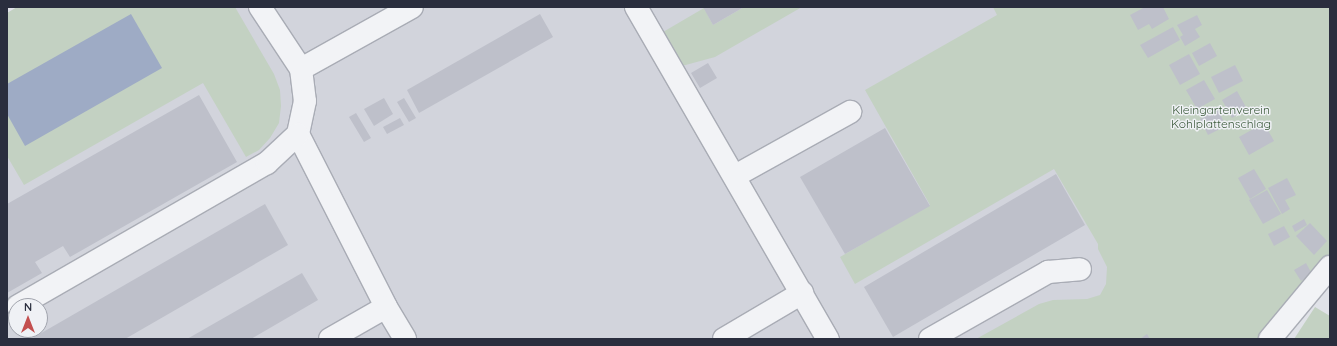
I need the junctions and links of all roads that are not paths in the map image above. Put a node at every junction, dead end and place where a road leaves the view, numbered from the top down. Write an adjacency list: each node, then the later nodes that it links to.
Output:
1 (260, 7): 4 (street)
2 (412, 7): 4 (street)
3 (636, 7): 7 (street)
4 (301, 69): 6 (street)
5 (850, 112): 7 (street)
6 (298, 134): 11 (street); 12 (street)
7 (734, 176): 10 (street)
8 (1330, 267): 18 (street)
9 (1080, 270): 17 (street)
10 (802, 293): 15 (street); 16 (street)
11 (33, 298)
12 (386, 307): 13 (street); 14 (street)
13 (330, 339)
14 (405, 339)
15 (724, 339)
16 (828, 339)
17 (930, 339)
18 (1270, 339)

